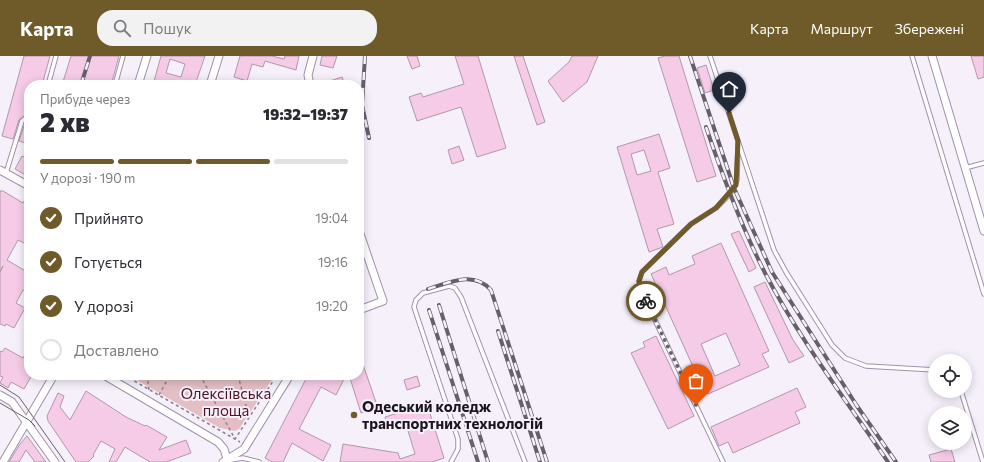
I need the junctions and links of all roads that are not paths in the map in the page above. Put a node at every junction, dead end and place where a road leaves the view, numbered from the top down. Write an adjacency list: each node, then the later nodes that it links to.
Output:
1 (56, 56): 9 (lane)
2 (123, 56): 10 (lane)
3 (147, 56): 11 (street)
4 (219, 56): 12 (street)
5 (313, 56): 13 (street)
6 (710, 56): 15 (lane)
7 (912, 56): 22 (lane)
8 (932, 56): 17 (street)
9 (49, 80)
10 (116, 80)
11 (140, 80)
12 (212, 80)
13 (309, 80)
14 (24, 119): 18 (lane)
15 (738, 141): 24 (lane); 37 (lane)
16 (984, 163): 17 (lane)
17 (965, 168): 20 (street)
18 (3, 172): 19 (street)
19 (24, 183)
20 (984, 231)
21 (364, 246): 23 (street)
22 (984, 294)
23 (364, 308)
24 (928, 370)
25 (51, 380): 30 (street)
26 (113, 380): 31 (street)
27 (287, 380): 31 (street)
28 (0, 395): 30 (street)
29 (963, 398): 38 (lane)
30 (27, 421): 32 (street); 33 (street)
31 (226, 461): 34 (lane)
32 (3, 462)
33 (55, 462)
34 (259, 462)
35 (452, 462): 36 (lane)
36 (525, 462)
37 (723, 462)
38 (983, 462)

